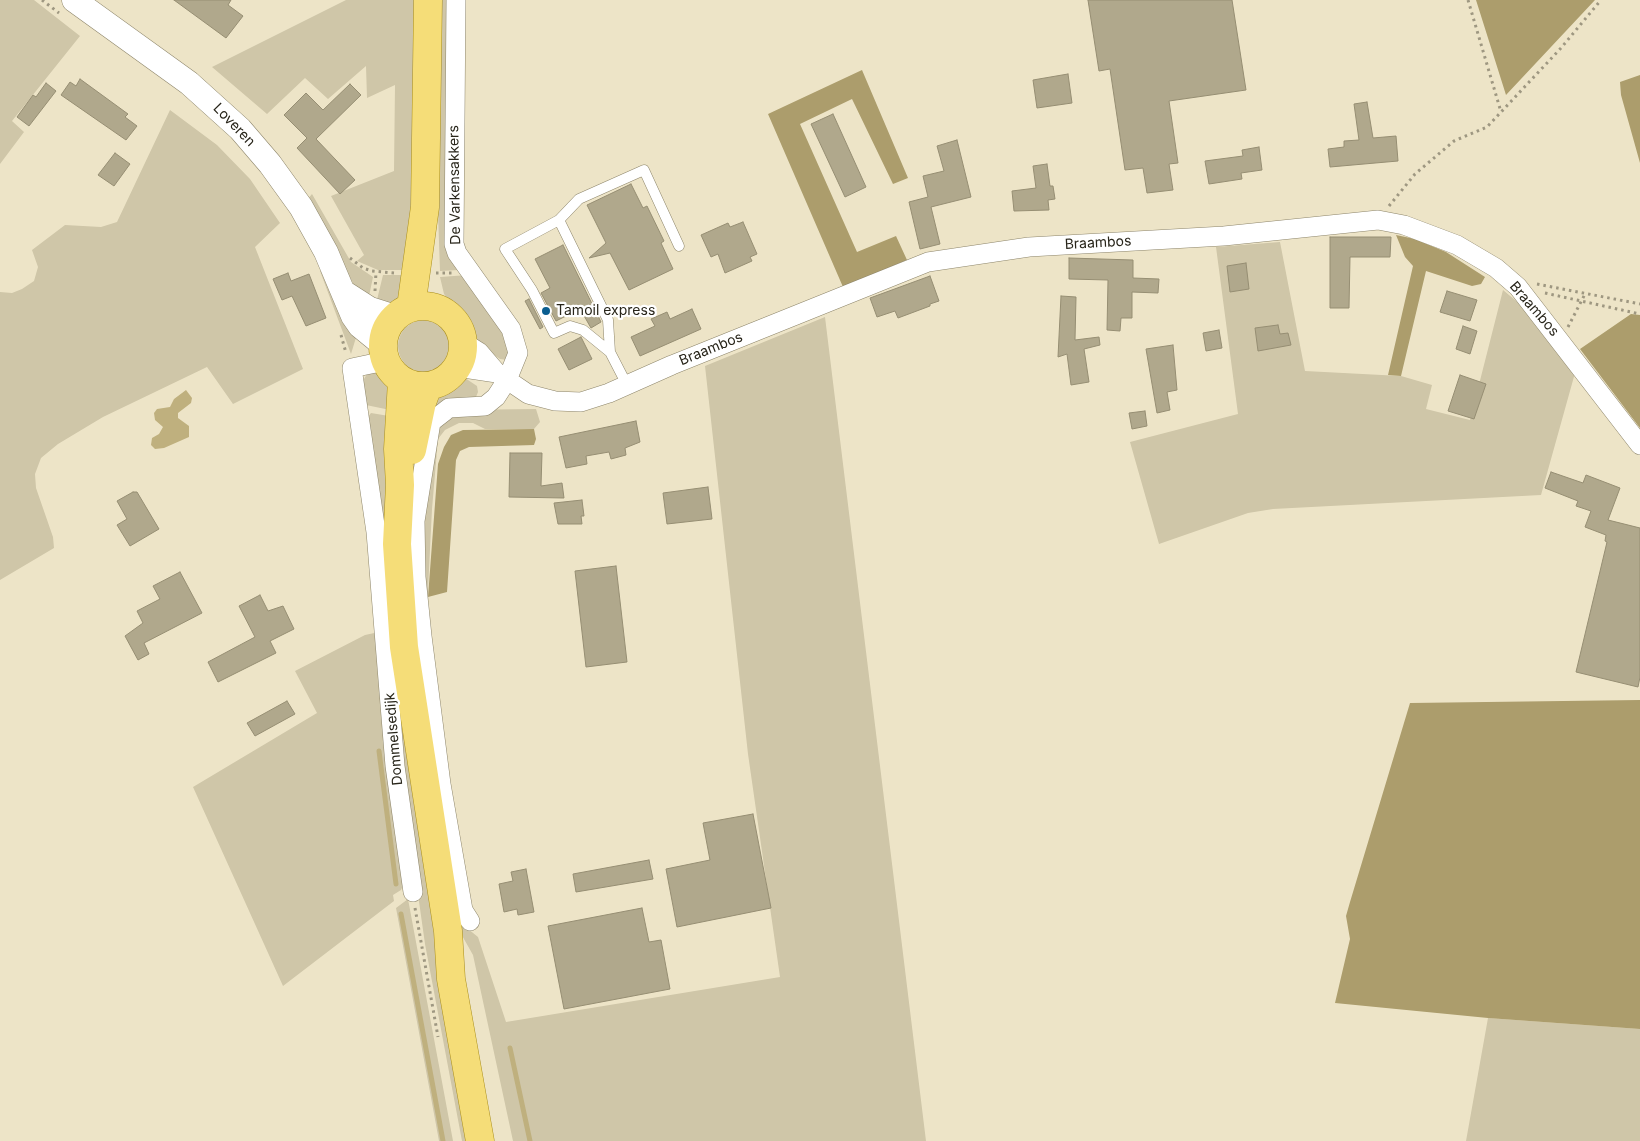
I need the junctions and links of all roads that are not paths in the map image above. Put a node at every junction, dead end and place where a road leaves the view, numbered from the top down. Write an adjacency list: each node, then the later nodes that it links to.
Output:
1 (74, 0): 7 (street, Loveren)
2 (428, 0): 4 (main road)
3 (456, 0): 13 (street, De Varkensakkers)
4 (425, 207): 8 (main road); 9 (main road)
5 (559, 220): 6 (lane); 10 (lane); 10 (lane)
6 (679, 246)
7 (345, 293): 9 (street); 12 (street, Loveren)
8 (438, 309): 9 (main road); 11 (main road)
9 (403, 312): 12 (main road)
10 (610, 352): 14 (lane)
11 (460, 355): 12 (main road); 13 (street, Braambos); 13 (street, Braambos)
12 (399, 368): 16 (street, Dommelsedijk); 17 (main road, Dommelsedijk)
13 (502, 377): 14 (street, Braambos); 17 (street, Dommelsedijk)
14 (627, 385): 15 (street, Braambos)
15 (1640, 444)
16 (413, 892)
17 (459, 926): 18 (main road, Dommelsedijk); 19 (main road, Dommelsedijk)
18 (480, 1141)
19 (500, 1141)

